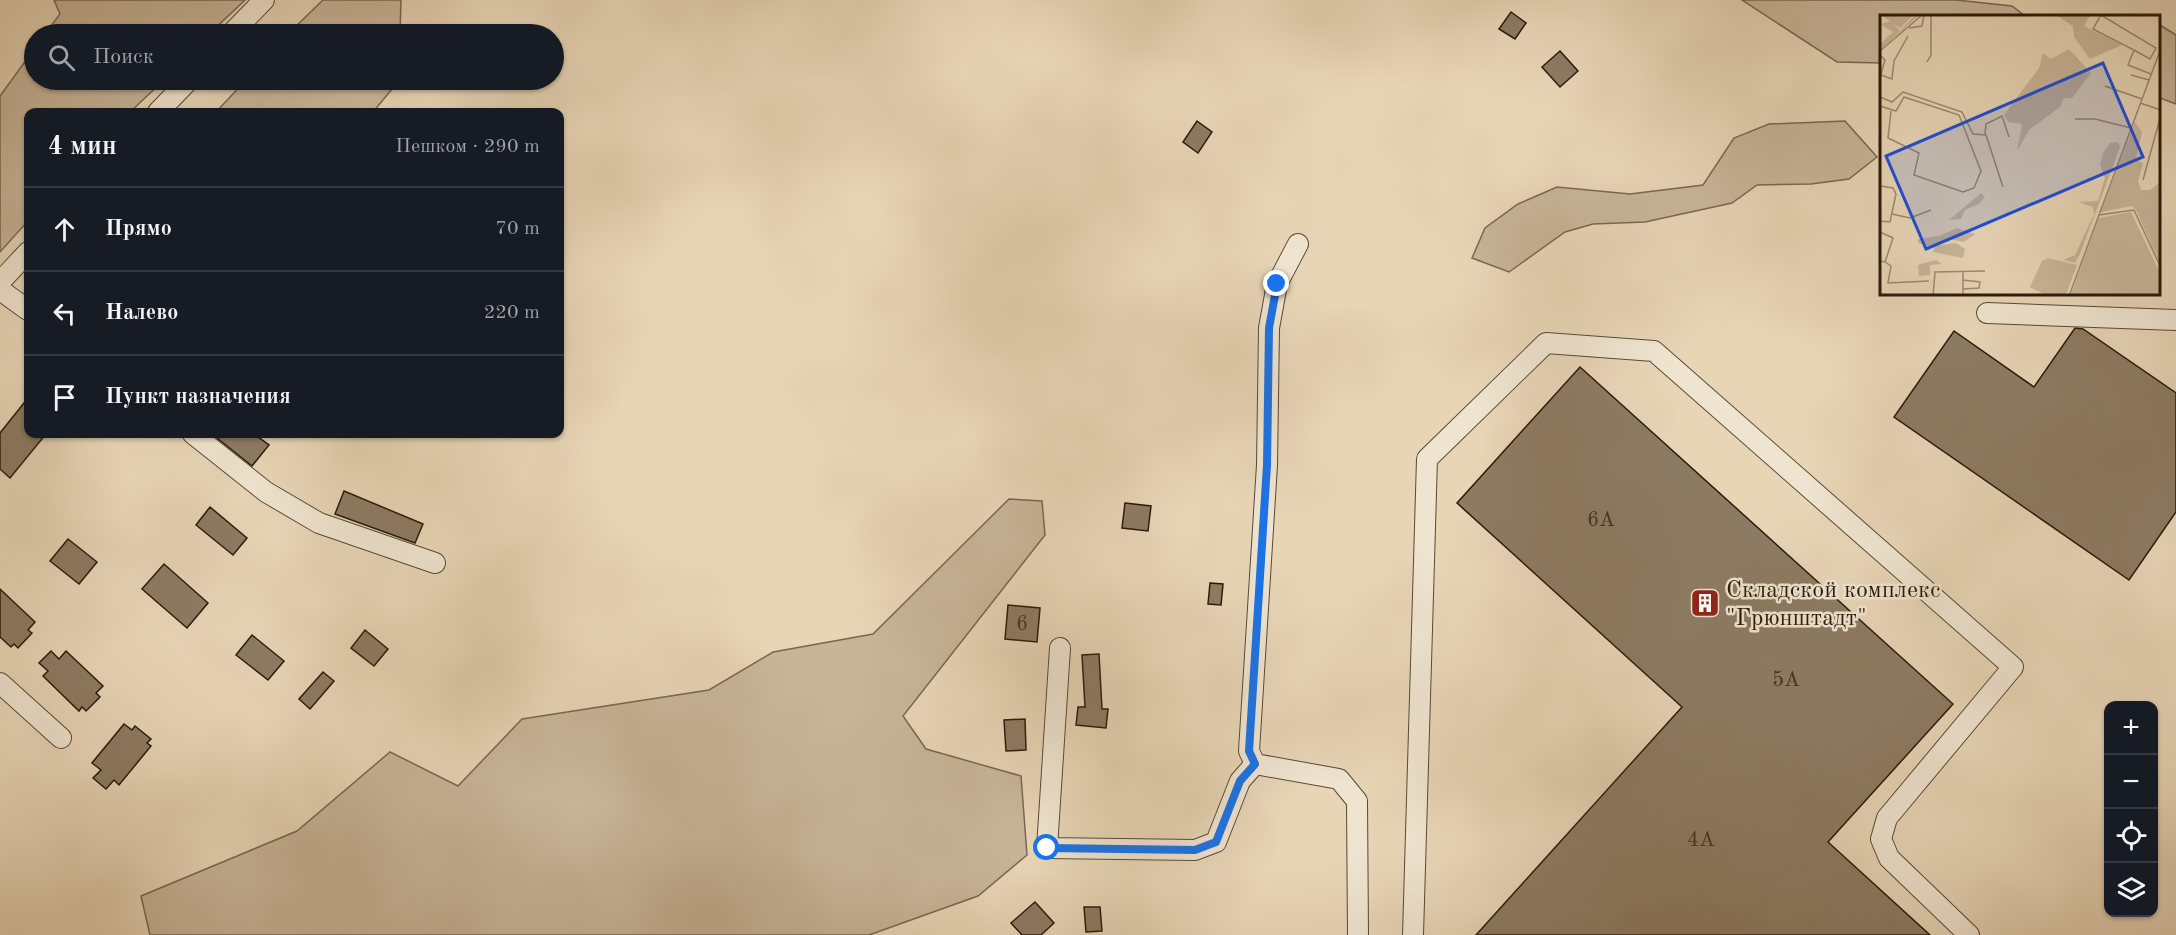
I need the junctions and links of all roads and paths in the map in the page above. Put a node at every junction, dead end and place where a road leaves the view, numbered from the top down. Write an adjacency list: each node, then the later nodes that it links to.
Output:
1 (264, 0): 2 (street)
2 (241, 24)
3 (180, 90): 4 (street)
4 (163, 108)
5 (1298, 244): 17 (street)
6 (24, 256): 7 (street)
7 (0, 282)
8 (0, 290): 9 (street)
9 (24, 307)
10 (1987, 313): 11 (street)
11 (2176, 320)
12 (198, 438): 13 (street)
13 (435, 563)
14 (1060, 648): 17 (street)
15 (0, 682): 16 (street)
16 (61, 738)
17 (1255, 764): 18 (street)
18 (1358, 935)
19 (1413, 935): 20 (street)
20 (1969, 935)

